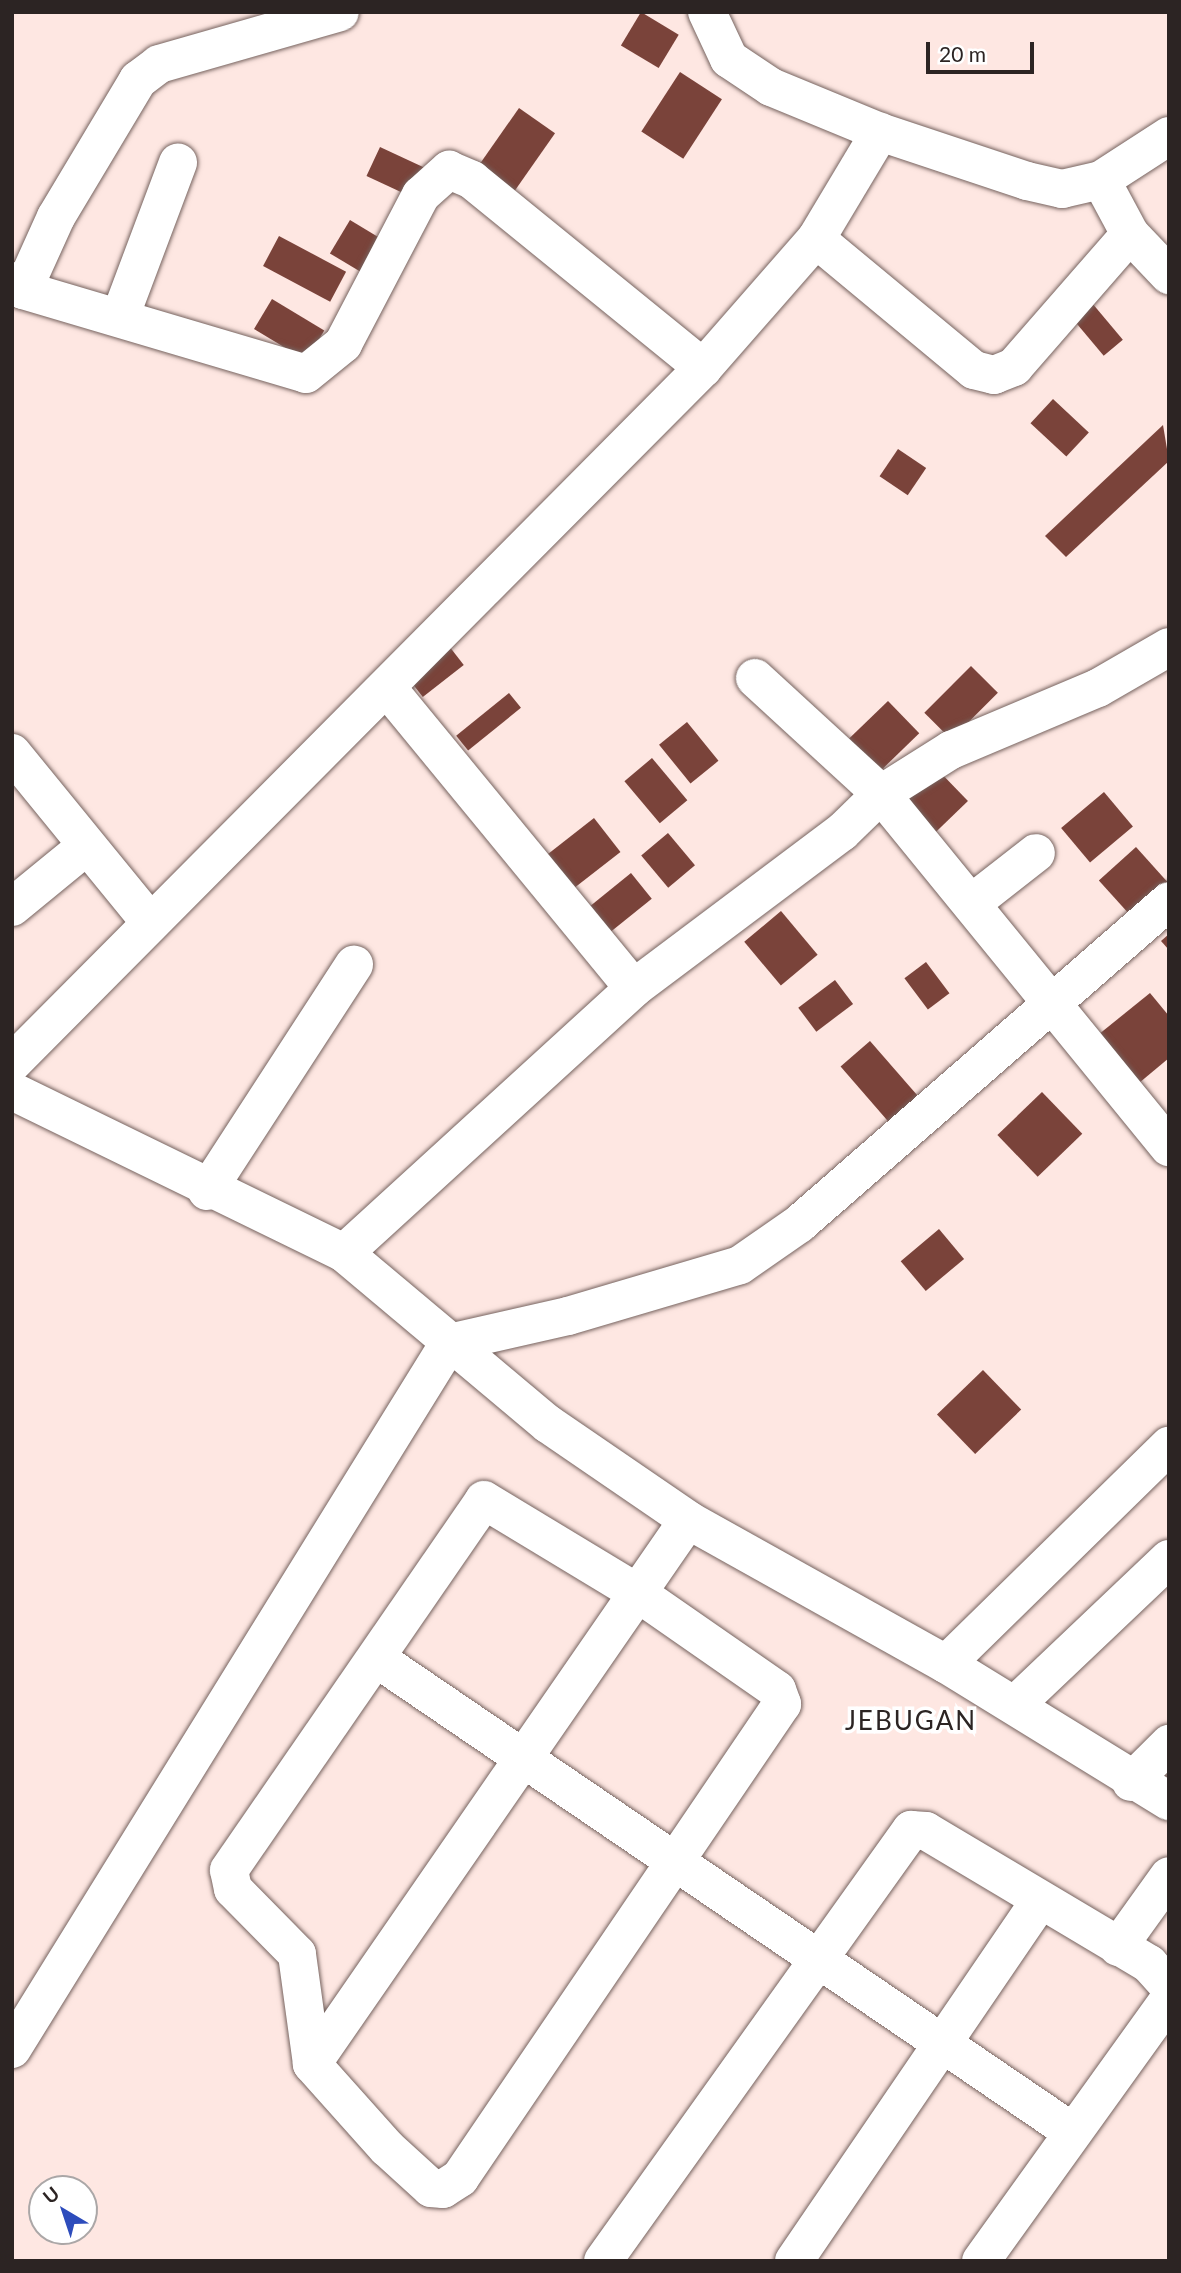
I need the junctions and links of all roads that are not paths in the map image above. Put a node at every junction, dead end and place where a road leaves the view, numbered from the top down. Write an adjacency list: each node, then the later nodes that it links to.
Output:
1 (340, 12): 10 (street)
2 (707, 12): 3 (street)
3 (880, 132): 6 (street); 8 (street)
4 (1169, 136): 6 (street)
5 (178, 163): 11 (street)
6 (1101, 180): 7 (street)
7 (1130, 234): 8 (street); 9 (street)
8 (816, 239): 12 (street)
9 (1169, 275)
10 (18, 285): 11 (street)
11 (120, 317): 12 (street)
12 (703, 368): 15 (street)
13 (1169, 647): 17 (street)
14 (755, 678): 17 (street)
15 (388, 689): 23 (street); 25 (street)
16 (12, 753): 18 (street)
17 (881, 794): 21 (street); 25 (street)
18 (84, 848): 22 (street); 23 (street)
19 (1036, 853): 21 (street)
20 (1169, 901): 26 (street)
21 (972, 903): 26 (street)
22 (12, 908)
23 (148, 920): 27 (street)
24 (354, 965): 30 (street)
25 (634, 988): 31 (street)
26 (1050, 1005): 29 (street); 32 (street)
27 (12, 1063)
28 (12, 1091): 30 (street)
29 (1169, 1147)
30 (207, 1191): 31 (street)
31 (344, 1253): 32 (street)
32 (449, 1343): 34 (street); 52 (street)
33 (1169, 1446): 38 (street)
34 (688, 1520): 36 (street); 38 (street)
35 (1169, 1559): 39 (street)
36 (639, 1594): 37 (street); 41 (street); 44 (street)
37 (376, 1658): 41 (street); 53 (street)
38 (946, 1664): 39 (street)
39 (1015, 1705): 42 (street)
40 (1169, 1744): 42 (street)
41 (524, 1759): 44 (street); 53 (street)
42 (1131, 1782): 43 (street)
43 (1169, 1801)
44 (675, 1867): 48 (street); 53 (street)
45 (1169, 1876): 47 (street)
46 (1039, 1902): 47 (street); 48 (street); 51 (street)
47 (1118, 1947): 49 (street)
48 (820, 1960): 51 (street); 55 (street)
49 (1169, 1986)
50 (1169, 1998): 54 (street)
51 (943, 2044): 54 (street); 56 (street)
52 (12, 2049)
53 (312, 2064)
54 (1071, 2131): 57 (street)
55 (603, 2261)
56 (794, 2261)
57 (981, 2261)

